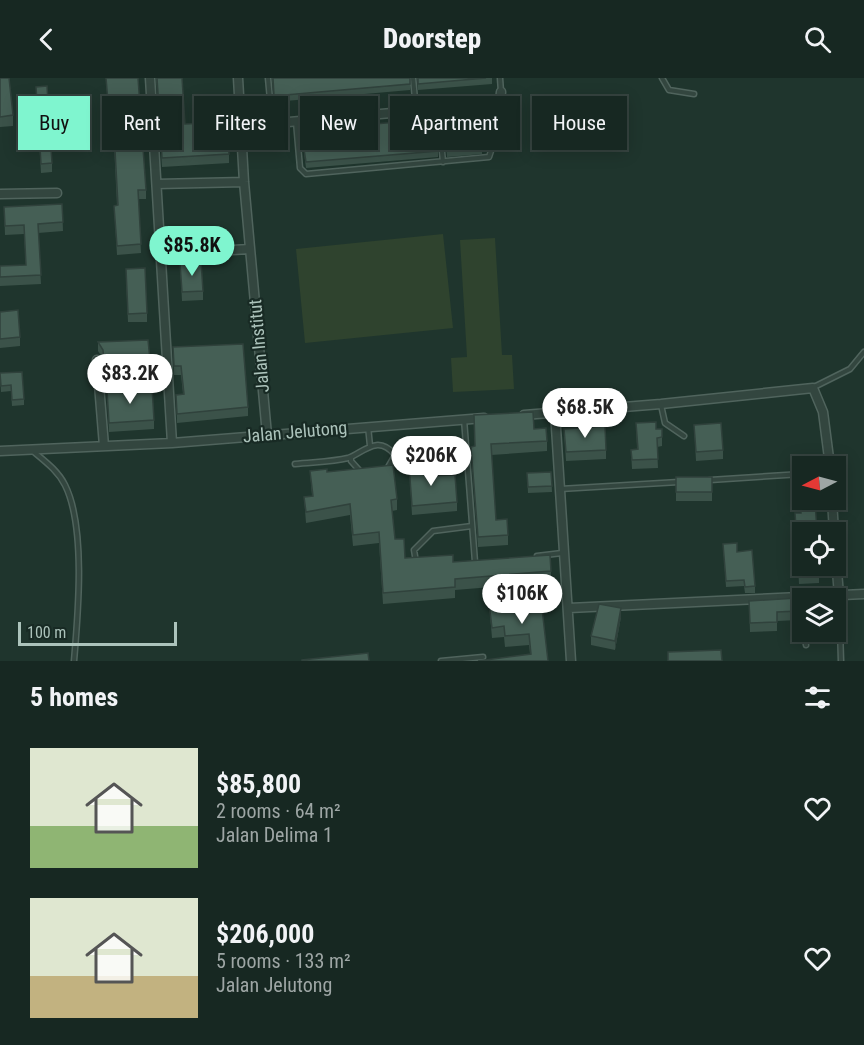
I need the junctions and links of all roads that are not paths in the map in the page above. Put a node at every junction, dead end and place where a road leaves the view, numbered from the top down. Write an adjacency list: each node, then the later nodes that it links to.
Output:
1 (150, 78): 21 (street)
2 (238, 78): 9 (street, Jalan Institut)
3 (268, 78): 10 (lane)
4 (413, 78): 11 (lane)
5 (500, 78): 7 (lane)
6 (662, 78): 8 (lane)
7 (501, 92): 12 (street)
8 (694, 94)
9 (240, 96)
10 (270, 96)
11 (415, 96)
12 (501, 96)
13 (390, 113): 14 (street)
14 (296, 121): 15 (street); 19 (lane)
15 (288, 122)
16 (243, 150): 20 (street, Jalan Institut)
17 (441, 150): 19 (lane)
18 (491, 150): 19 (lane)
19 (442, 162)
20 (244, 182): 21 (street); 24 (street, Jalan Institut)
21 (157, 184): 25 (street)
22 (57, 193): 23 (street)
23 (0, 194)
24 (250, 249): 25 (street); 35 (street, Jalan Institut)
25 (162, 254): 37 (street)
26 (864, 352): 28 (lane)
27 (97, 360): 38 (street)
28 (813, 388): 29 (street); 44 (street)
29 (661, 404): 30 (street); 36 (lane)
30 (555, 412): 31 (street); 52 (street)
31 (510, 416)
32 (498, 417): 33 (street, Jalan Jelutong)
33 (464, 419): 34 (street, Jalan Jelutong); 53 (lane)
34 (368, 426): 35 (street, Jalan Jelutong); 39 (lane)
35 (267, 435): 37 (street, Jalan Jelutong)
36 (684, 436)
37 (172, 443): 38 (street, Jalan Jelutong)
38 (104, 446): 40 (street, Jalan Jelutong)
39 (370, 446): 43 (lane); 45 (lane)
40 (31, 449): 41 (street, Jalan Jelutong); 68 (lane)
41 (0, 450)
42 (444, 450): 43 (lane)
43 (395, 455): 47 (lane)
44 (829, 456)
45 (351, 458): 46 (lane); 48 (lane)
46 (295, 464)
47 (380, 473)
48 (364, 474)
49 (792, 475): 50 (lane)
50 (698, 480)
51 (687, 481): 52 (lane)
52 (560, 489): 54 (street)
53 (472, 526): 58 (lane); 59 (lane)
54 (563, 553): 55 (lane); 63 (street)
55 (530, 556)
56 (486, 561): 58 (lane)
57 (464, 562): 58 (lane)
58 (475, 562)
59 (420, 564)
60 (864, 594): 61 (street)
61 (846, 595)
62 (792, 596): 63 (street)
63 (569, 608): 70 (street)
64 (806, 642): 66 (lane)
65 (840, 642): 71 (lane)
66 (806, 645)
67 (483, 657): 69 (lane)
68 (74, 661)
69 (441, 661)
70 (571, 661)
71 (841, 661)

